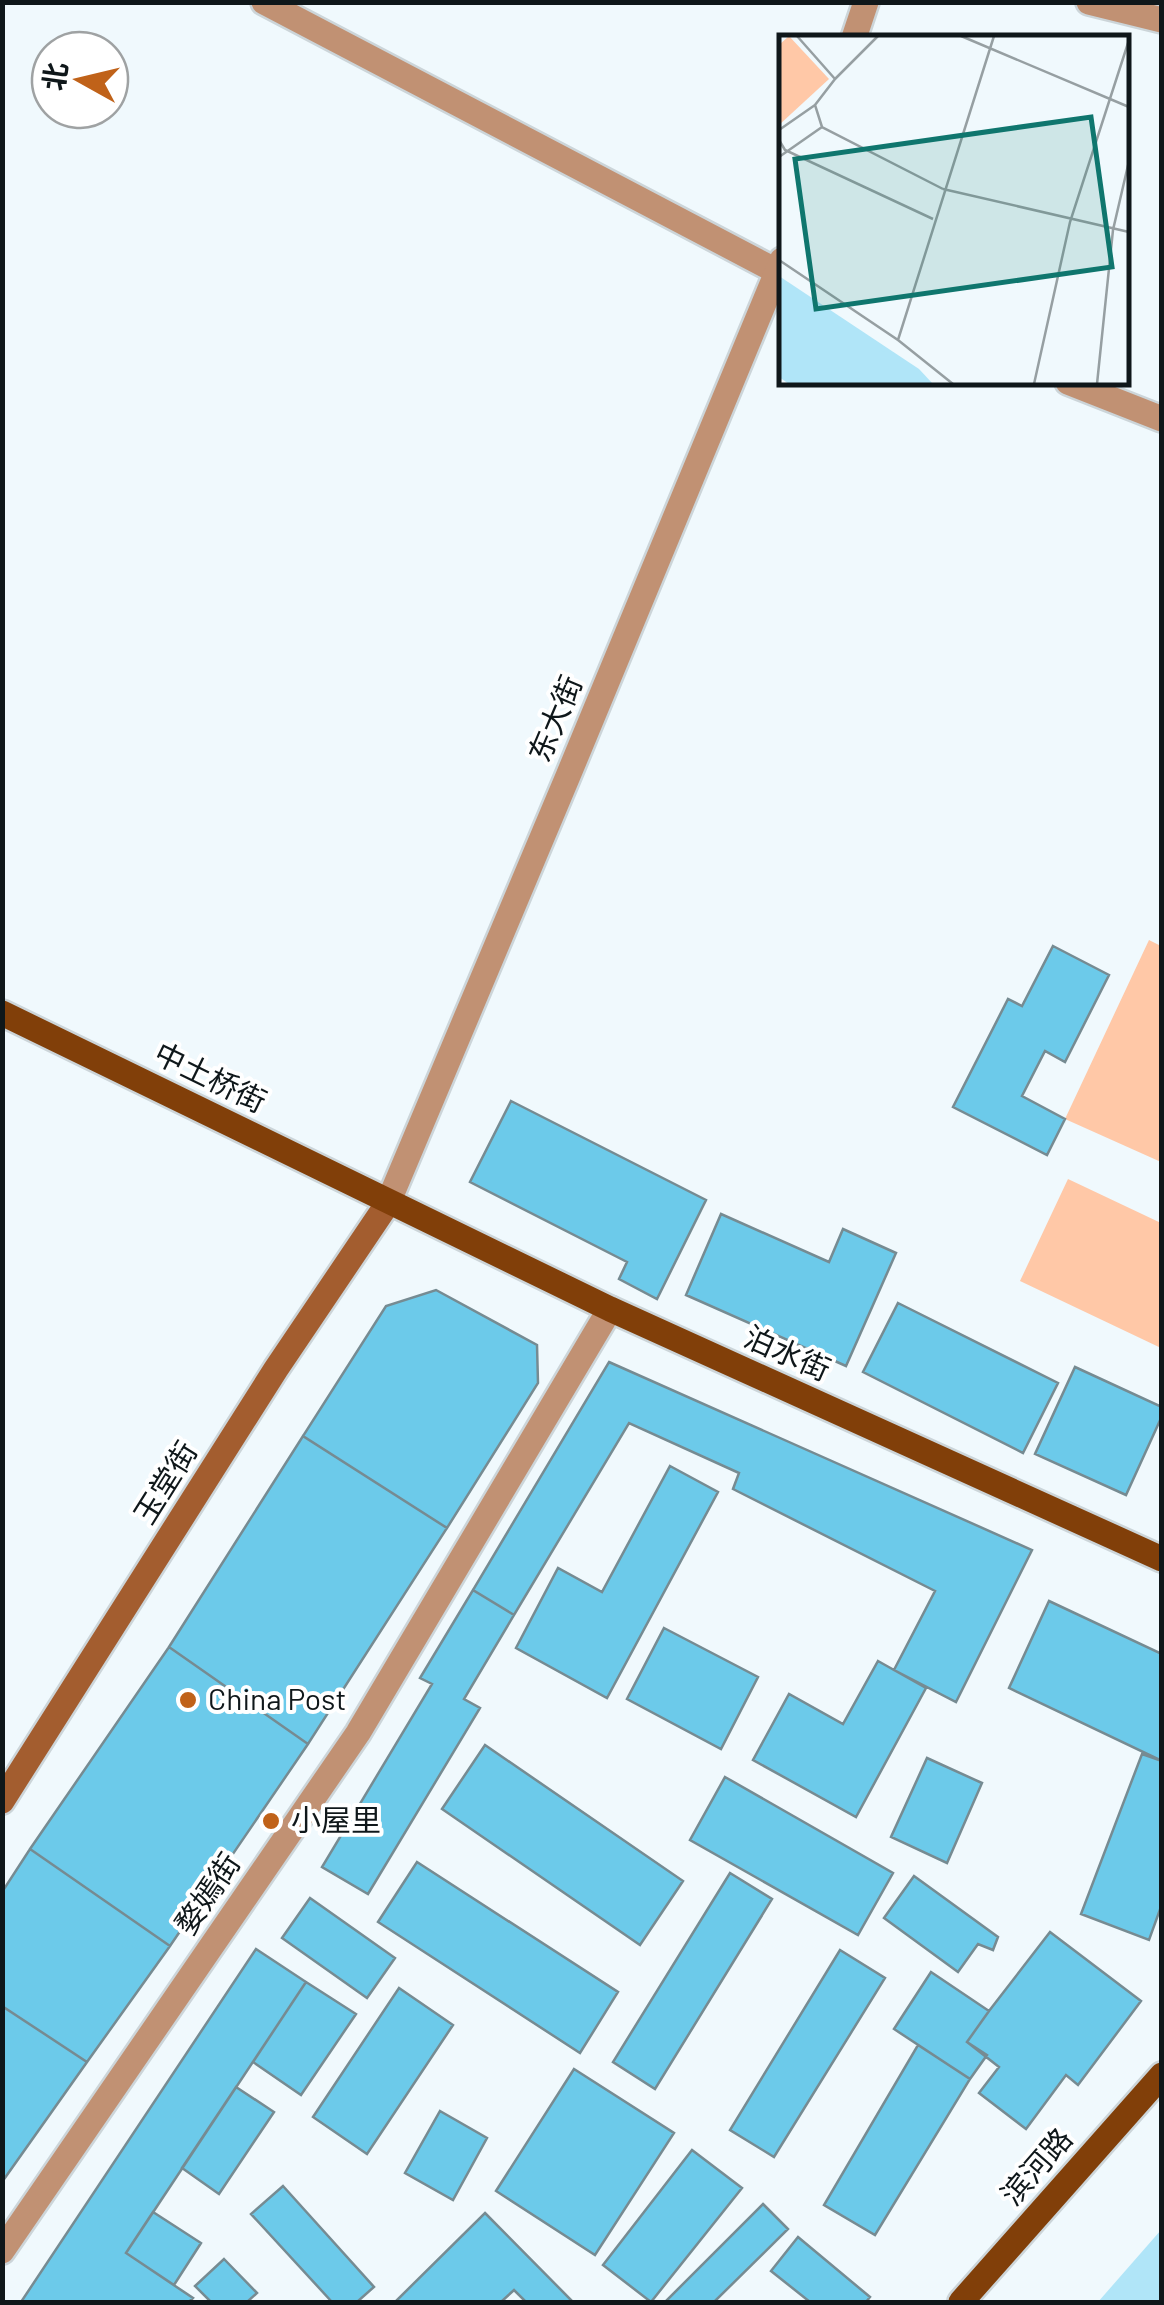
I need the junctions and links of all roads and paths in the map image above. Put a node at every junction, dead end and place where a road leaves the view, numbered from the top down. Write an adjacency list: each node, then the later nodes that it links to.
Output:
1 (264, 2): 6 (street)
2 (866, 2): 5 (street)
3 (1089, 2): 4 (street)
4 (1162, 20)
5 (855, 35)
6 (779, 268)
7 (779, 271): 11 (street, 东大街)
8 (1076, 385): 9 (street)
9 (1162, 419)
10 (2, 1013): 11 (main road, 中土桥街)
11 (388, 1202): 12 (main road, 泊水街); 14 (main road, 玉堂街)
12 (610, 1309): 13 (main road, 泊水街); 16 (street, 婺嫣街)
13 (1162, 1559)
14 (2, 1801)
15 (1162, 2075): 17 (main road, 滨河路)
16 (2, 2251)
17 (961, 2302)

